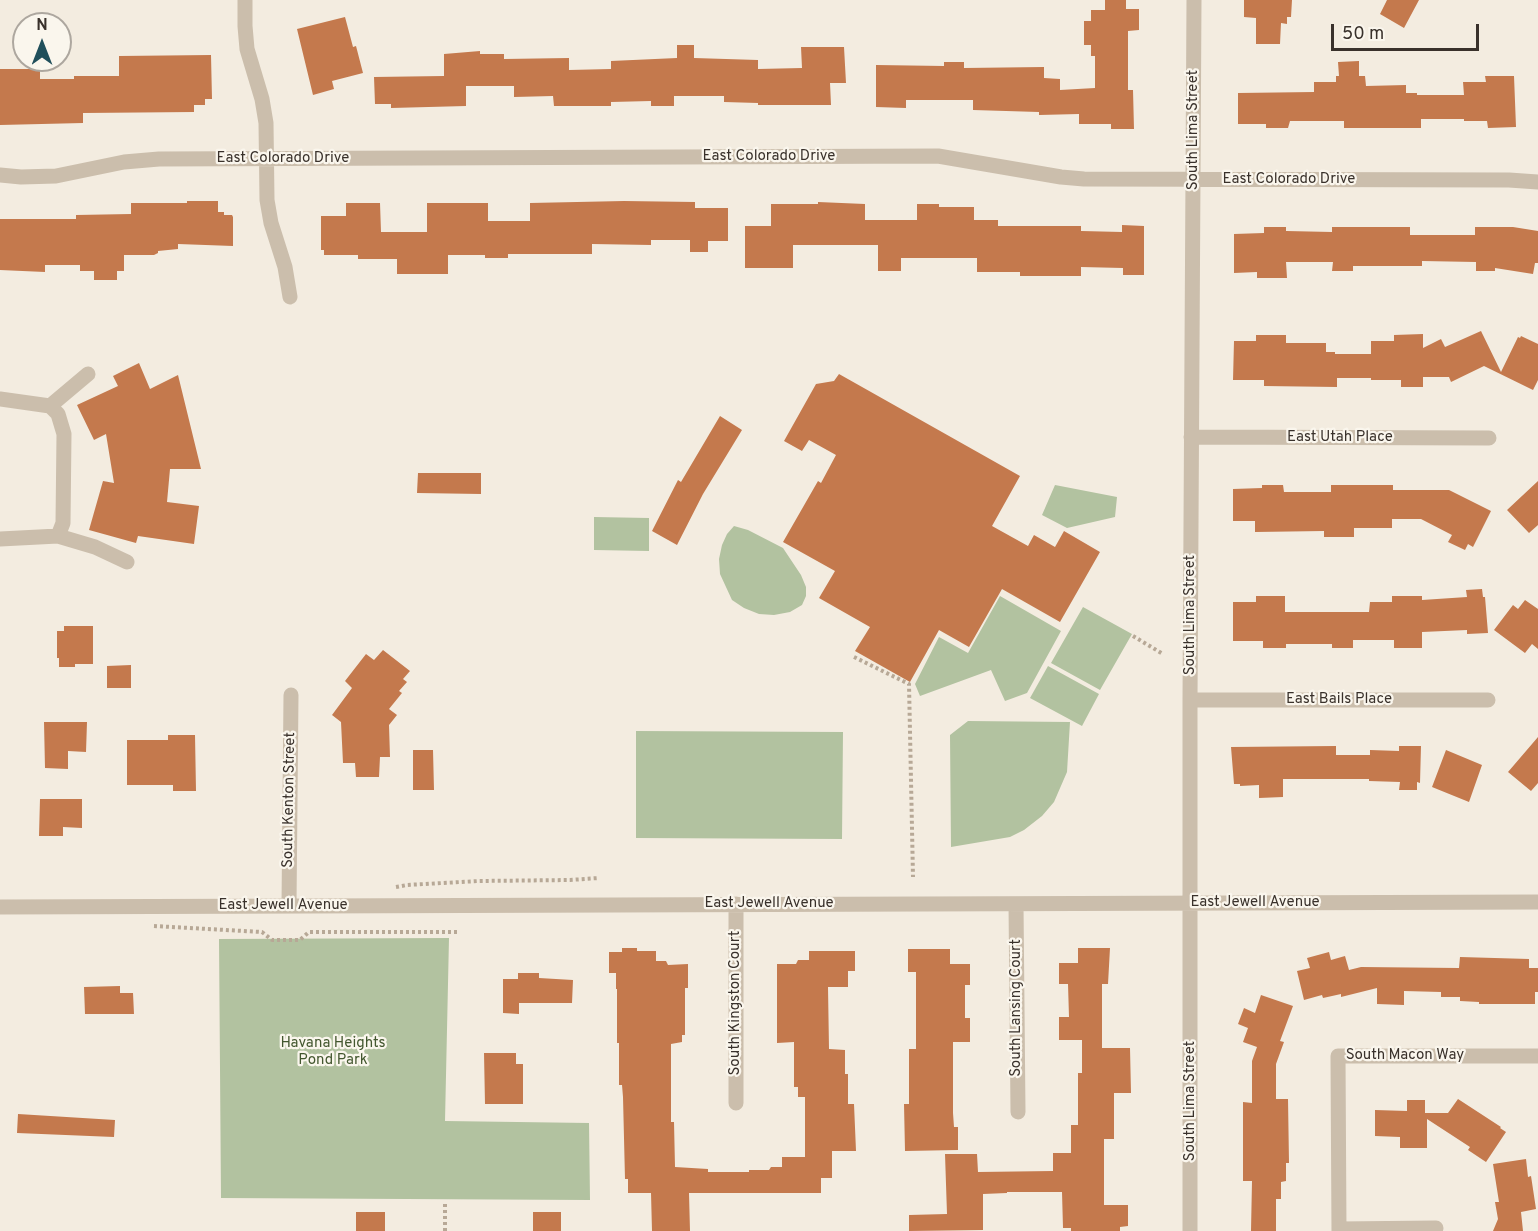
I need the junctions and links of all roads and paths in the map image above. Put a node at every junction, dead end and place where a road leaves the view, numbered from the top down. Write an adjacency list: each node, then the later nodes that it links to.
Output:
1 (245, 0): 3 (street)
2 (1194, 0): 5 (street, South Lima Street)
3 (266, 159): 4 (street, East Colorado Drive); 5 (street, East Colorado Drive); 7 (street)
4 (0, 175)
5 (1194, 179): 6 (street, East Colorado Drive); 11 (street, South Lima Street)
6 (1538, 182)
7 (290, 297)
8 (88, 374): 10 (street)
9 (0, 399): 10 (street)
10 (50, 406): 13 (street)
11 (1191, 437): 12 (street, East Utah Place); 20 (street, South Lima Street)
12 (1489, 438)
13 (58, 536): 14 (street); 15 (street)
14 (0, 539)
15 (127, 562)
16 (1132, 636): 17 (path)
17 (1163, 654)
18 (854, 657): 22 (path)
19 (291, 695): 29 (street, South Kenton Street)
20 (1190, 700): 21 (street, East Bails Place); 27 (street, South Lima Street)
21 (1488, 700)
22 (913, 877)
23 (598, 878): 24 (path)
24 (393, 888)
25 (1538, 902): 27 (street, East Jewell Avenue)
26 (1016, 903): 27 (street, East Jewell Avenue); 28 (street, East Jewell Avenue); 35 (street, South Lansing Court)
27 (1192, 903): 40 (street, South Lima Street)
28 (736, 904): 29 (street, East Jewell Avenue); 34 (street, South Kingston Court)
29 (289, 906): 30 (street, East Jewell Avenue)
30 (0, 907)
31 (221, 930): 32 (path)
32 (459, 932)
33 (1538, 1056): 38 (street, South Macon Way)
34 (736, 1103)
35 (1018, 1112)
36 (445, 1203): 39 (path)
37 (1436, 1228): 38 (street, South Macon Way)
38 (1339, 1230)
39 (445, 1231)
40 (1190, 1231)

